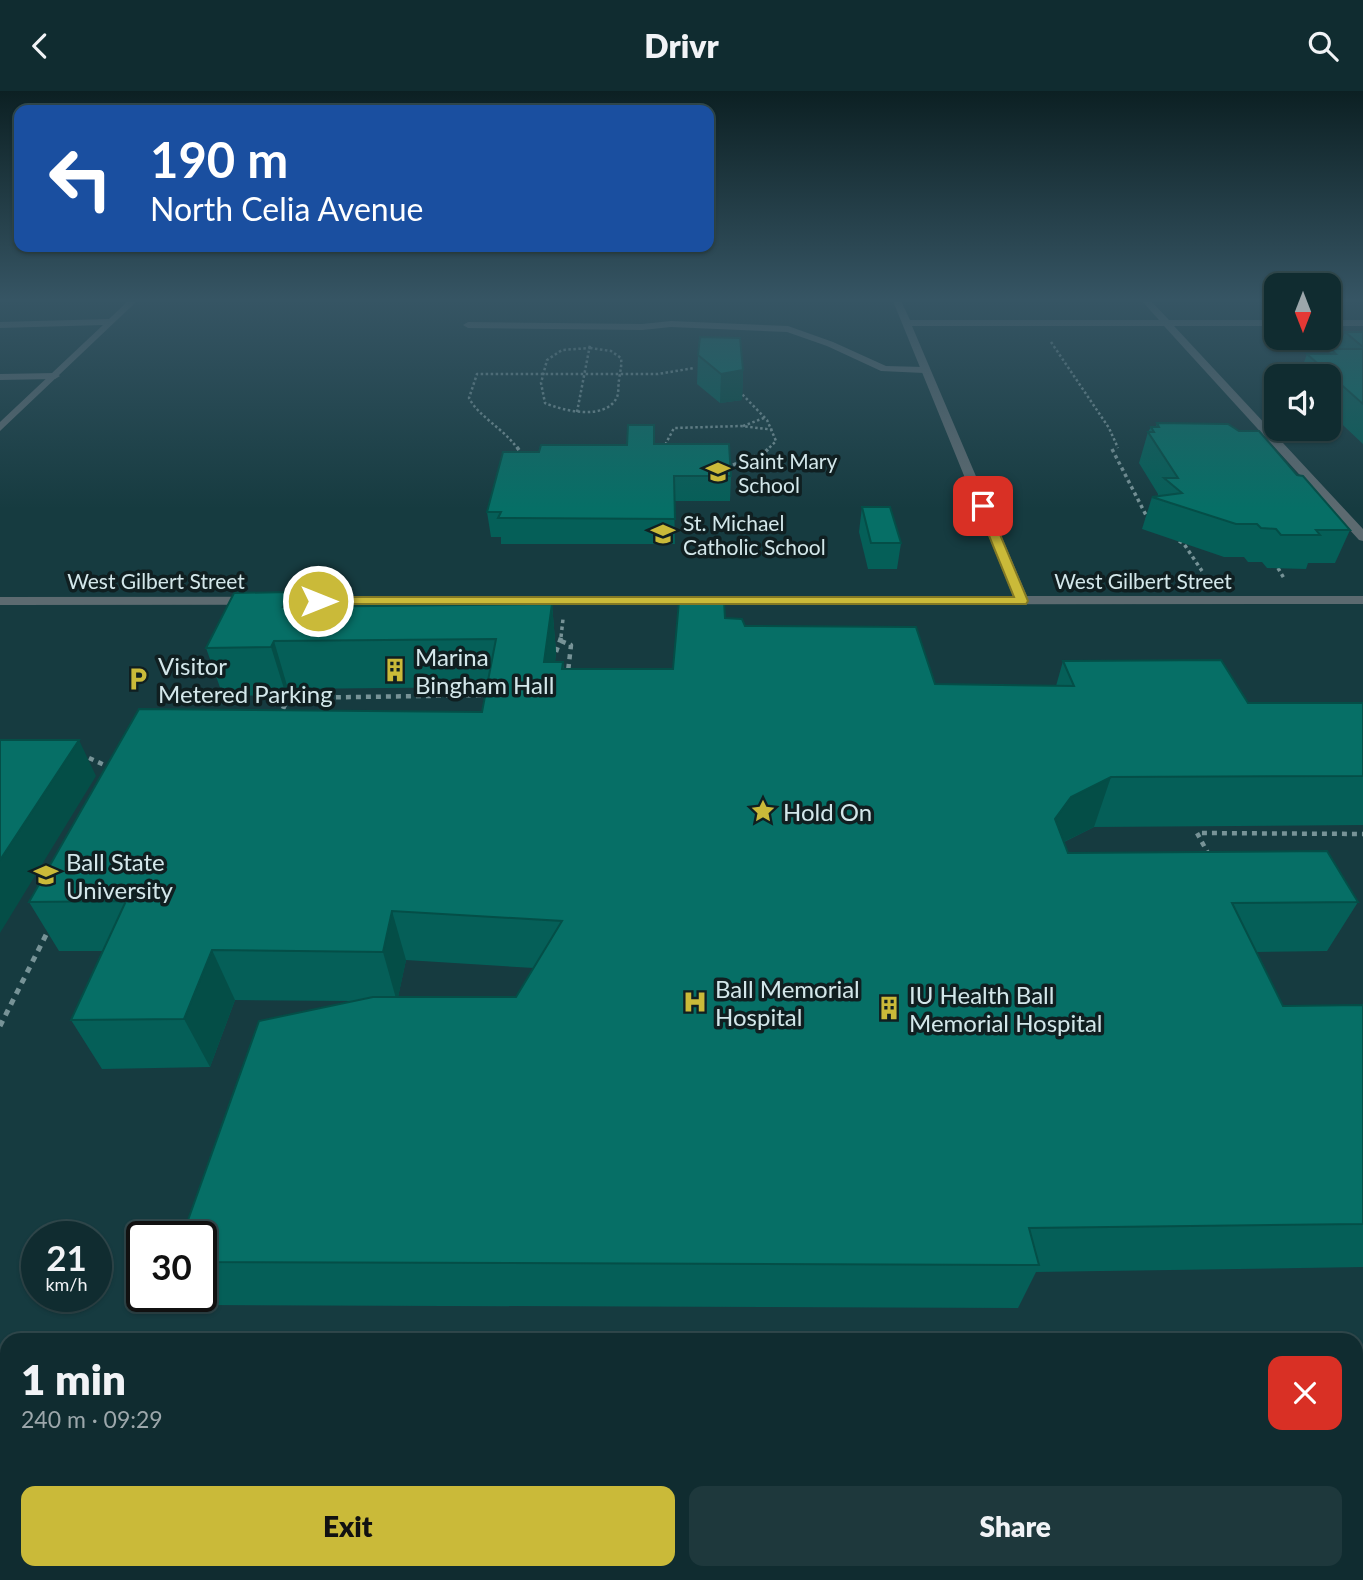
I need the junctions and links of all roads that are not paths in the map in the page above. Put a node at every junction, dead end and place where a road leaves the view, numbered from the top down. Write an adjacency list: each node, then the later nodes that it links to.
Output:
1 (61, 370): 4 (street)
2 (924, 370): 10 (street)
3 (1211, 370): 7 (street)
4 (55, 376): 5 (street); 6 (street)
5 (0, 377)
6 (0, 428)
7 (1363, 537)
8 (1363, 600): 10 (street, West Gilbert Street)
9 (0, 601): 10 (street, West Gilbert Street)
10 (1022, 601)

